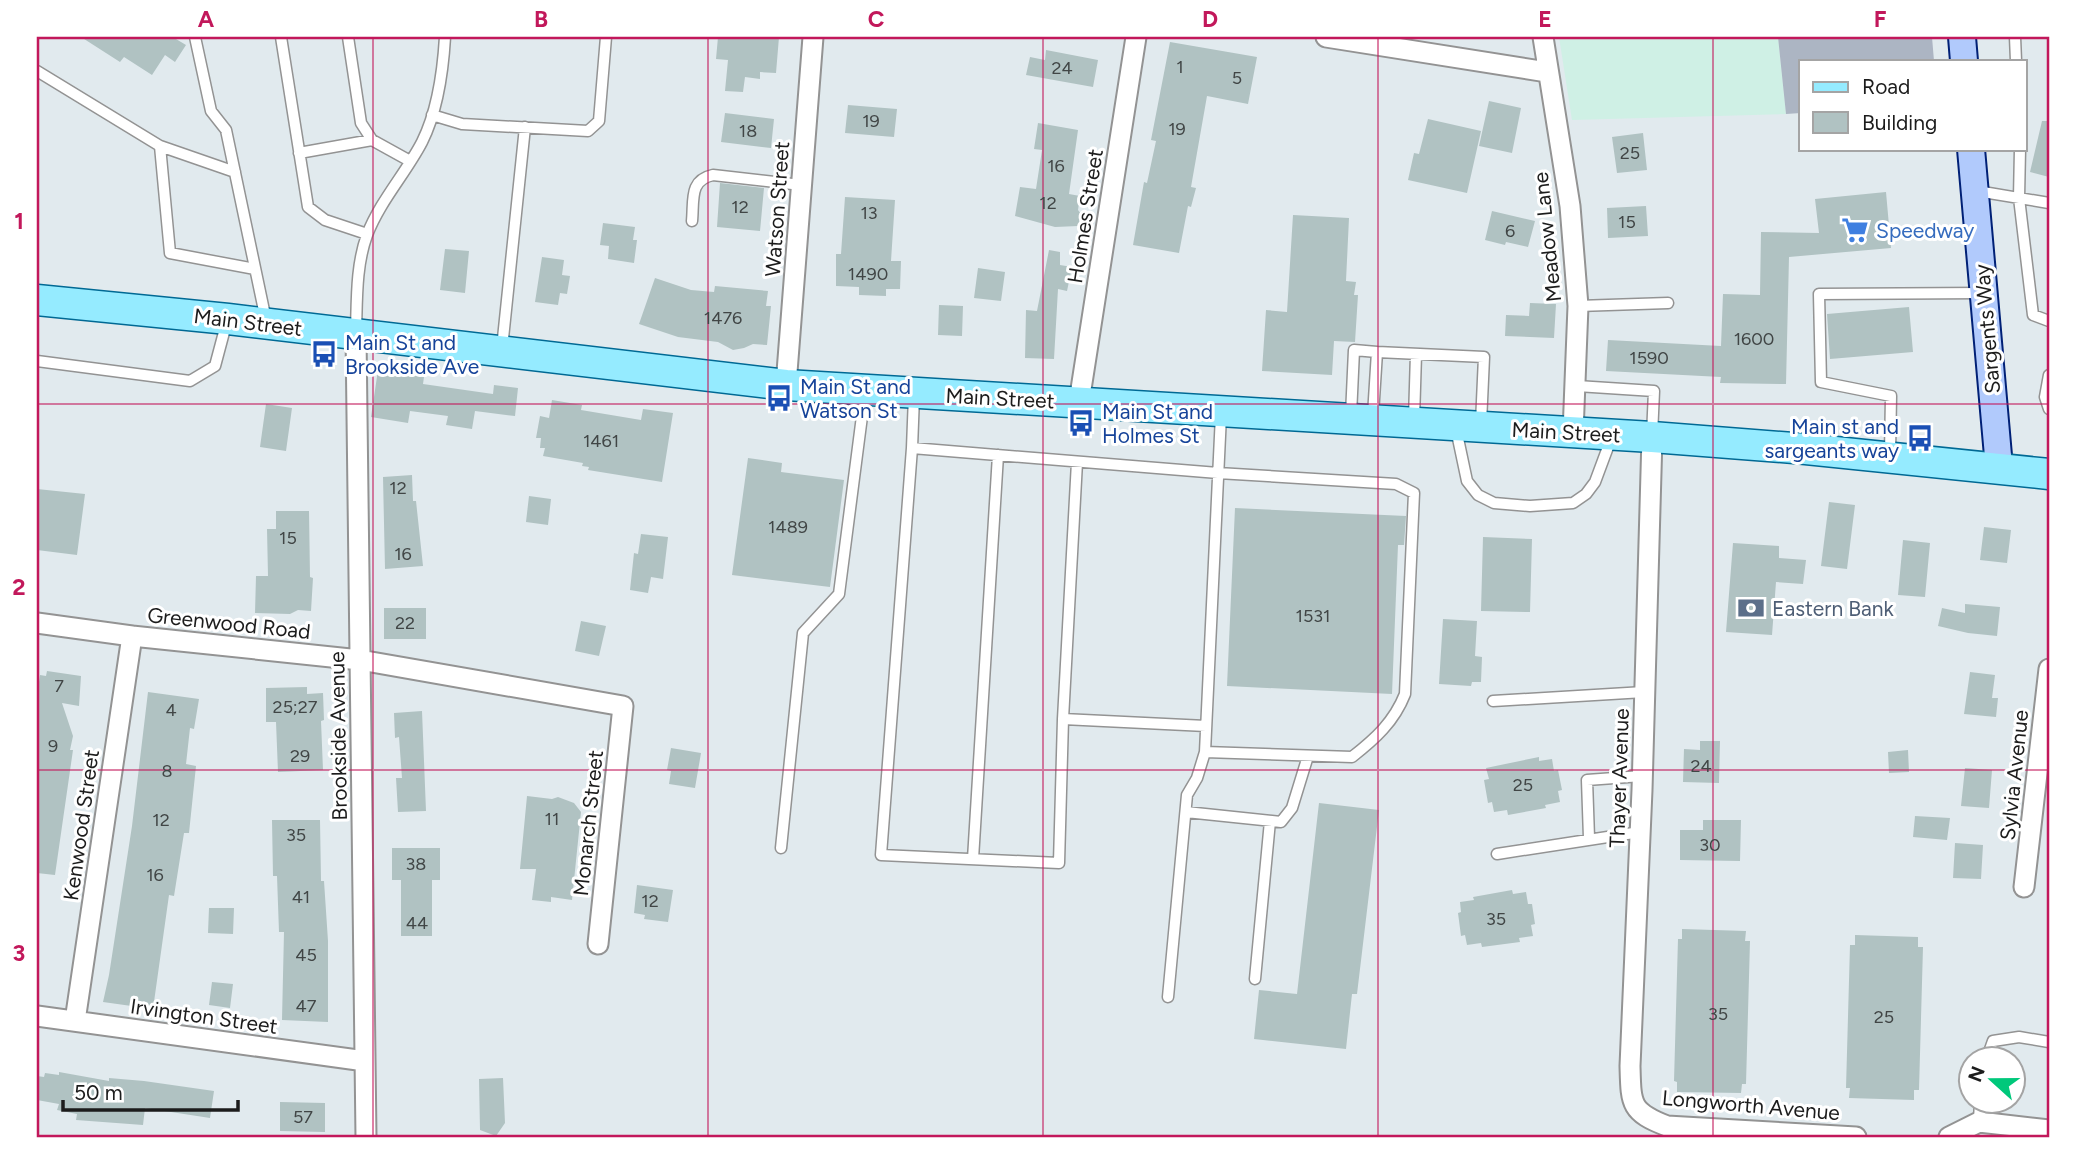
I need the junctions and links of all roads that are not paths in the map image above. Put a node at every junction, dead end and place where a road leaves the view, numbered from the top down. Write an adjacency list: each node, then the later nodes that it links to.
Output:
1 (195, 37): 24 (lane)
2 (281, 37): 22 (lane)
3 (348, 37): 18 (lane)
4 (445, 37): 16 (lane)
5 (606, 37): 17 (lane)
6 (813, 37): 25 (street, Watson Street)
7 (1136, 37): 49 (street, Holmes Street)
8 (1326, 37): 15 (street)
9 (1543, 37): 15 (street, Meadow Lane)
10 (1962, 37): 12 (main road)
11 (2015, 37): 13 (lane)
12 (1964, 60)
13 (2016, 60)
14 (37, 71): 19 (lane)
15 (1547, 72): 35 (street, Meadow Lane)
16 (432, 115): 17 (lane); 23 (lane)
17 (525, 127): 40 (lane)
18 (372, 140): 22 (lane); 23 (lane)
19 (160, 146): 24 (lane); 31 (lane)
20 (1971, 150): 26 (main road, Sargents Way)
21 (2020, 150): 27 (lane)
22 (299, 153): 30 (lane)
23 (410, 160): 30 (lane)
24 (235, 172): 31 (lane)
25 (801, 185): 29 (lane); 45 (street, Watson Street)
26 (1975, 191): 27 (lane); 32 (main road, Sargents Way)
27 (2019, 198): 28 (lane); 37 (lane)
28 (2049, 203)
29 (692, 221)
30 (368, 234): 39 (lane)
31 (255, 269): 38 (lane)
32 (1984, 293): 60 (lane); 62 (main road, Sargents Way)
33 (37, 300): 36 (main road, Main Street)
34 (1668, 303): 35 (lane)
35 (1578, 306): 46 (street, Meadow Lane)
36 (228, 318): 38 (main road, Main Street); 43 (lane)
37 (2049, 321)
38 (267, 324): 39 (main road, Main Street)
39 (356, 335): 40 (main road, Main Street); 67 (street, Brookside Avenue)
40 (501, 352): 45 (main road, Main Street)
41 (1377, 352): 42 (lane); 52 (lane); 52 (lane)
42 (1416, 354): 53 (lane); 54 (lane)
43 (37, 361)
44 (2049, 374): 50 (lane)
45 (786, 385): 47 (main road, Main Street)
46 (1577, 387): 55 (street, Meadow Lane); 57 (lane)
47 (865, 390): 48 (main road, Main Street); 81 (lane)
48 (914, 393): 49 (main road, Main Street); 58 (lane)
49 (1079, 402): 51 (main road, Main Street)
50 (2049, 409)
51 (1221, 411): 52 (main road, Main Street); 63 (lane)
52 (1362, 420): 53 (main road, Main Street)
53 (1413, 423): 54 (main road, Main Street)
54 (1468, 426): 55 (main road, Main Street); 56 (lane)
55 (1573, 433): 56 (main road, Main Street)
56 (1613, 435): 57 (main road, Main Street)
57 (1652, 438): 60 (main road, Main Street); 69 (street, Thayer Avenue)
58 (912, 448): 59 (lane); 83 (lane)
59 (998, 456): 61 (lane); 83 (lane)
60 (1889, 457): 62 (main road, Main Street)
61 (1077, 462): 63 (lane); 72 (lane)
62 (1999, 467): 64 (main road, Main Street)
63 (1218, 473): 73 (lane); 75 (lane)
64 (2049, 474)
65 (37, 623): 66 (street, Greenwood Road)
66 (132, 636): 67 (street, Greenwood Road); 89 (street, Kenwood Street)
67 (360, 660): 71 (street, Greenwood Road); 92 (street, Brookside Avenue)
68 (2049, 669): 84 (street, Sylvia Avenue)
69 (1644, 692): 70 (lane); 76 (street, Thayer Avenue)
70 (1493, 701)
71 (623, 706): 85 (street, Monarch Street)
72 (1063, 719): 73 (lane); 83 (lane)
73 (1206, 726): 74 (lane)
74 (1205, 752): 75 (lane); 77 (lane)
75 (1308, 755): 78 (lane)
76 (1642, 776): 79 (street, Thayer Avenue); 80 (lane)
77 (1186, 812): 78 (lane); 87 (lane)
78 (1270, 821): 86 (lane)
79 (1640, 832): 80 (lane); 94 (street, Thayer Avenue)
80 (1589, 838): 82 (lane)
81 (781, 848)
82 (1497, 854)
83 (973, 859)
84 (2024, 887)
85 (598, 944)
86 (1255, 978)
87 (1168, 996)
88 (37, 1016): 89 (street, Irvington Street)
89 (75, 1021): 92 (street, Irvington Street)
90 (2049, 1042): 91 (lane)
91 (1992, 1044)
92 (365, 1061): 97 (street, Brookside Avenue)
93 (1979, 1114): 95 (lane)
94 (1642, 1117): 98 (street, Longworth Avenue)
95 (1979, 1122): 96 (street); 99 (street)
96 (2049, 1130)
97 (366, 1137)
98 (1856, 1137)
99 (1949, 1137)

